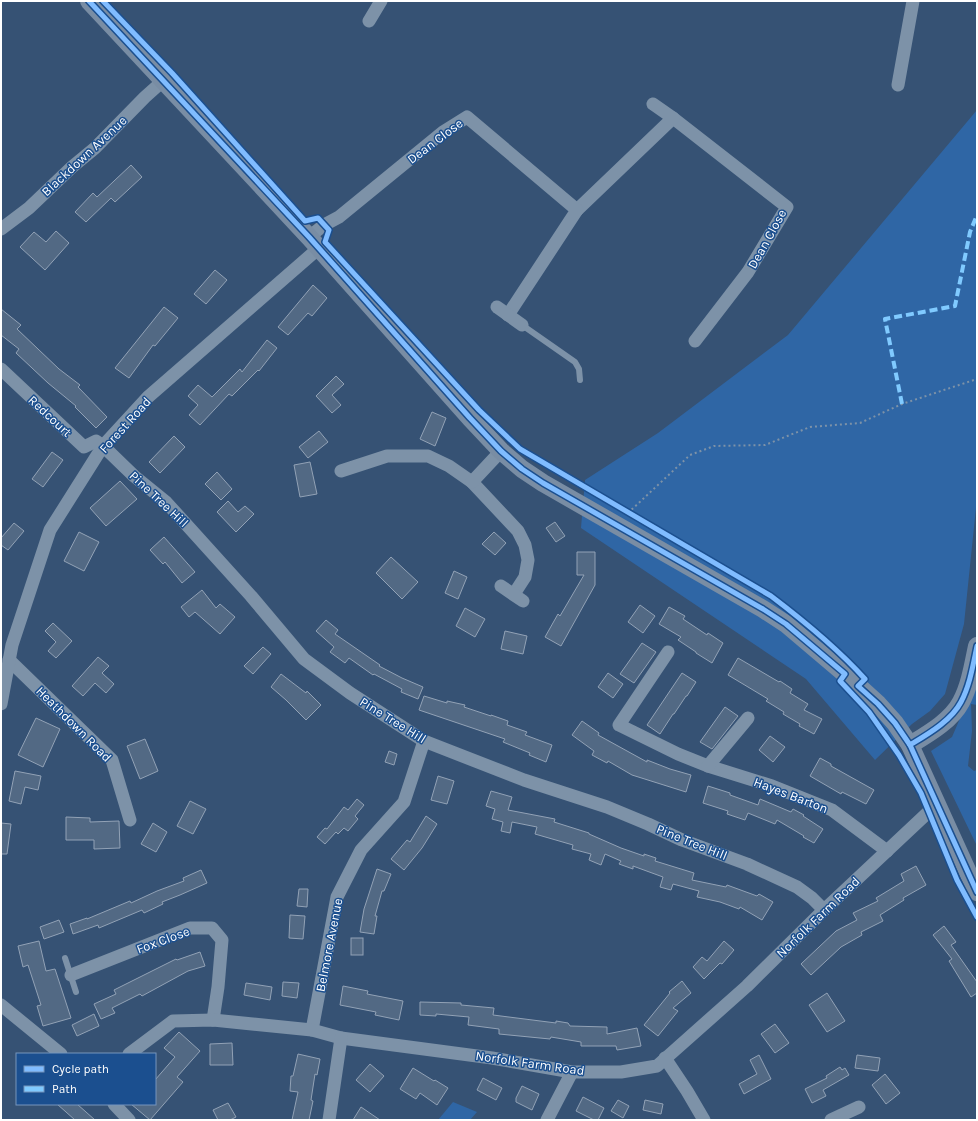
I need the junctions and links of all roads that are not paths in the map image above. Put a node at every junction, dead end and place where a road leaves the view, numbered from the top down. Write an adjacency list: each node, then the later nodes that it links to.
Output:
1 (381, 1): 4 (street)
2 (913, 1): 6 (street)
3 (95, 3): 5 (main road)
4 (369, 21)
5 (164, 80): 10 (street, Blackdown Avenue); 11 (main road)
6 (898, 84)
7 (653, 104): 8 (street, Dean Close)
8 (673, 118): 9 (street); 13 (street, Dean Close)
9 (577, 210): 11 (street, Dean Close); 12 (street)
10 (1, 229)
11 (314, 243): 16 (street, Forest Road); 17 (main road)
12 (522, 325): 15 (lane)
13 (695, 341)
14 (1, 369): 16 (street, Redcourt)
15 (580, 380)
16 (103, 446): 23 (street, Forest Road); 26 (street, Pine Tree Hill)
17 (501, 451): 19 (street); 27 (main road)
18 (342, 471): 19 (street)
19 (472, 482): 20 (street)
20 (501, 586)
21 (977, 646): 27 (main road)
22 (668, 652): 28 (street, Hayes Barton)
23 (9, 660): 24 (street, Forest Road); 30 (street, Heathdown Road)
24 (1, 704)
25 (748, 718): 28 (street)
26 (424, 741): 33 (street, Pine Tree Hill); 39 (street, Belmore Avenue)
27 (910, 745): 29 (main road)
28 (708, 766): 31 (street, Hayes Barton)
29 (937, 804): 31 (street, Norfolk Farm Road); 32 (main road)
30 (130, 820)
31 (887, 851): 33 (street, Norfolk Farm Road)
32 (977, 892)
33 (824, 910): 43 (street, Norfolk Farm Road)
34 (65, 958): 35 (lane)
35 (71, 975): 36 (lane); 38 (street, Fox Close)
36 (76, 992)
37 (1, 1004): 41 (street)
38 (213, 1020): 39 (street, Norfolk Farm Road); 42 (street, Norfolk Farm Road)
39 (312, 1030): 40 (street, Norfolk Farm Road)
40 (341, 1038): 44 (street, Norfolk Farm Road); 48 (street)
41 (60, 1053)
42 (130, 1053)
43 (665, 1058): 44 (street, Norfolk Farm Road); 50 (street)
44 (572, 1072): 49 (street)
45 (115, 1105): 47 (street)
46 (860, 1107): 51 (street)
47 (129, 1120)
48 (329, 1120)
49 (547, 1120)
50 (704, 1120)
51 (831, 1120)

